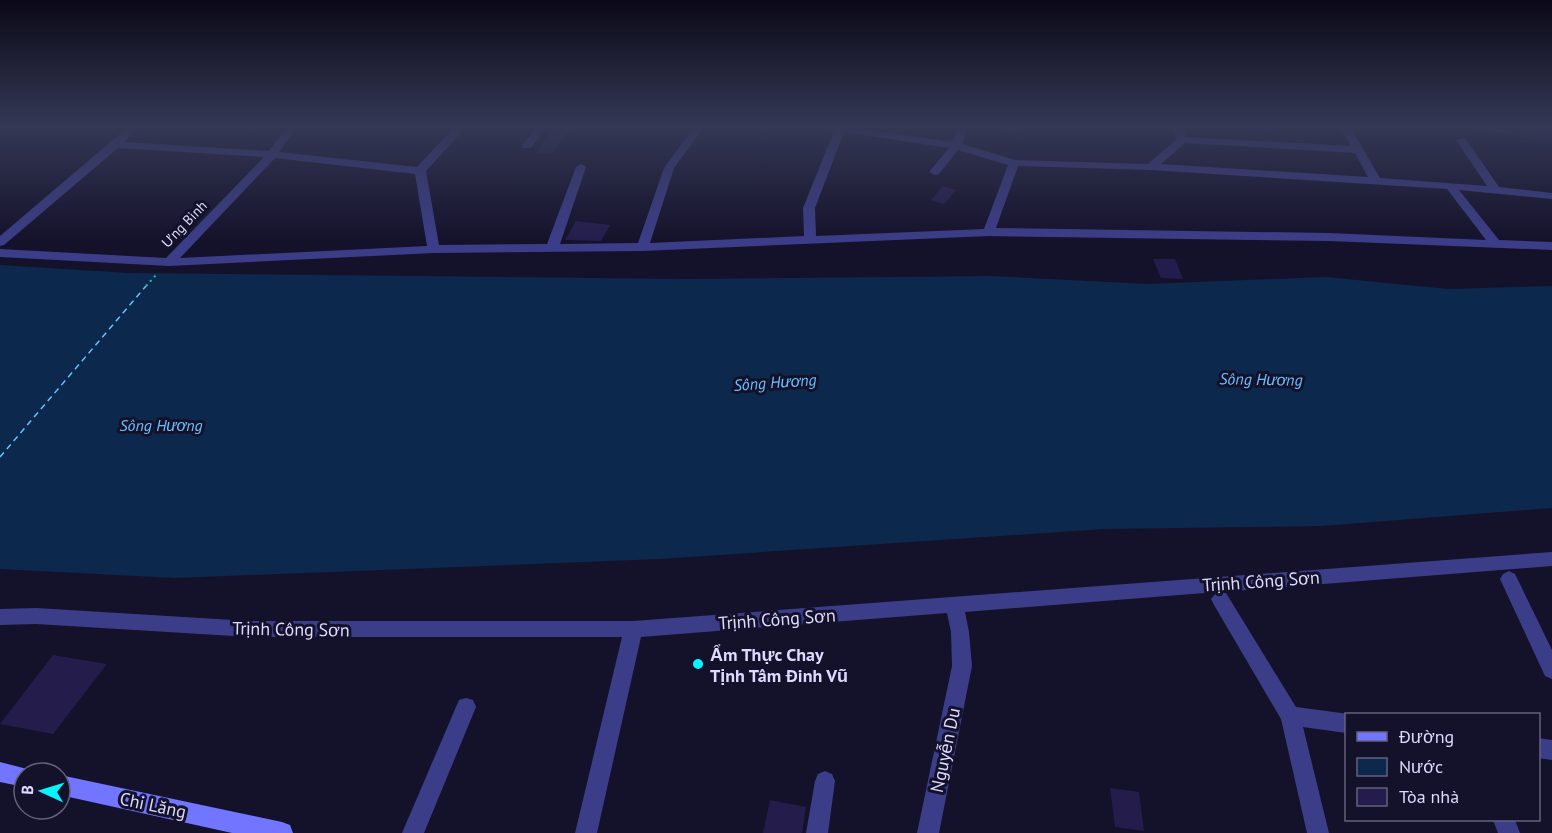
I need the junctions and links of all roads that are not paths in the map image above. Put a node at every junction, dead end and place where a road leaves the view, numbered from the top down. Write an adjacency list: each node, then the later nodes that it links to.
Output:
1 (90, 166): 22 (street)
2 (262, 166): 29 (street, Ưng Bình)
3 (373, 166): 14 (street)
4 (425, 166): 14 (street)
5 (581, 166): 26 (street)
6 (671, 166): 25 (street)
7 (822, 166): 21 (street)
8 (940, 166): 15 (street)
9 (1013, 166): 20 (street)
10 (1112, 166): 13 (street)
11 (1367, 166): 16 (street)
12 (1479, 166): 18 (street)
13 (1151, 167): 16 (street)
14 (420, 171): 27 (street)
15 (935, 172)
16 (1376, 181): 17 (street)
17 (1449, 186): 18 (street); 23 (street)
18 (1495, 190): 19 (street)
19 (1552, 196)
20 (989, 232): 21 (street); 23 (street)
21 (810, 240): 25 (street)
22 (0, 242)
23 (1495, 243): 24 (street)
24 (1552, 246)
25 (643, 247): 26 (street)
26 (552, 248): 27 (street)
27 (434, 249): 29 (street)
28 (0, 253): 29 (street)
29 (169, 262)
30 (1552, 559): 33 (street, Trịnh Công Sơn)
31 (1509, 579): 36 (street)
32 (1220, 599): 38 (street)
33 (954, 605): 35 (street, Trịnh Công Sơn); 46 (street, Nguyễn Du)
34 (0, 617): 35 (street, Trịnh Công Sơn)
35 (633, 630): 44 (street)
36 (1552, 670)
37 (466, 707): 43 (street)
38 (1290, 716): 39 (street); 47 (street)
39 (1345, 723)
40 (825, 781): 45 (street)
41 (72, 788): 42 (street, Chi Lăng)
42 (280, 833)
43 (413, 833)
44 (586, 833)
45 (817, 833)
46 (928, 833)
47 (1318, 833)

